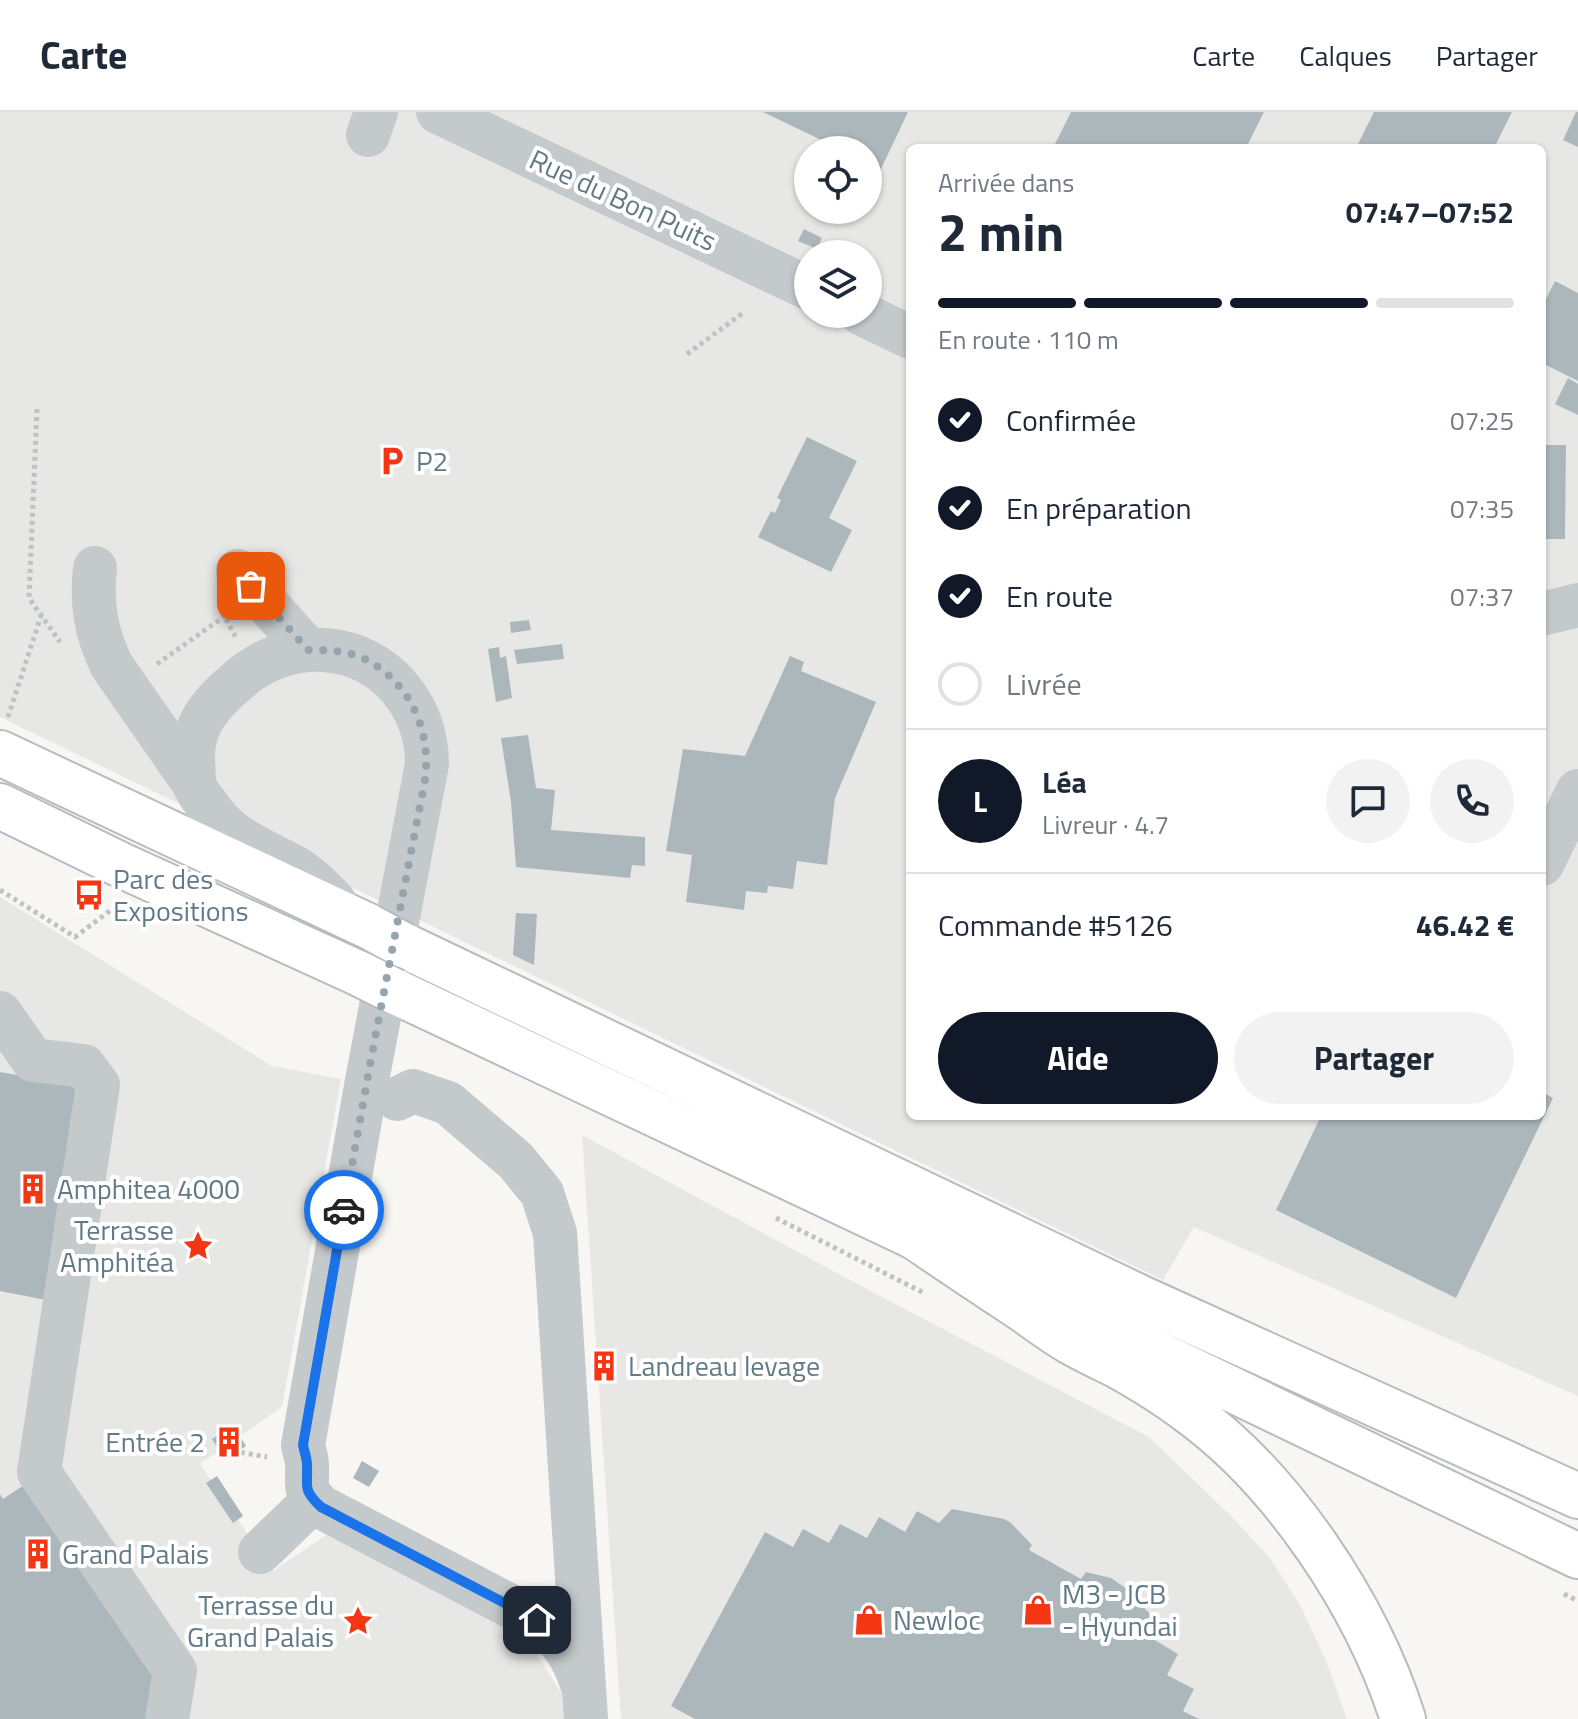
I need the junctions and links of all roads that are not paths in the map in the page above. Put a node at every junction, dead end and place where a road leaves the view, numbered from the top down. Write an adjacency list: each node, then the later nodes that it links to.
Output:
1 (438, 112): 2 (street, Rue du Bon Puits)
2 (794, 281)
3 (882, 324): 4 (street)
4 (906, 335)
5 (95, 568): 11 (street)
6 (238, 571): 9 (street)
7 (1578, 605): 8 (street)
8 (1546, 613)
9 (308, 650): 11 (street); 18 (street)
10 (3, 736): 15 (main road)
11 (195, 785): 15 (street)
12 (1578, 791): 14 (street)
13 (0, 806): 17 (main road)
14 (1546, 856)
15 (374, 930): 19 (main road)
16 (0, 1013): 23 (street)
17 (915, 1237): 21 (main road); 24 (main road)
18 (297, 1474): 20 (street); 22 (street); 22 (street)
19 (1578, 1496)
20 (260, 1552)
21 (1578, 1556)
22 (584, 1701)
23 (167, 1719)
24 (1403, 1719)

